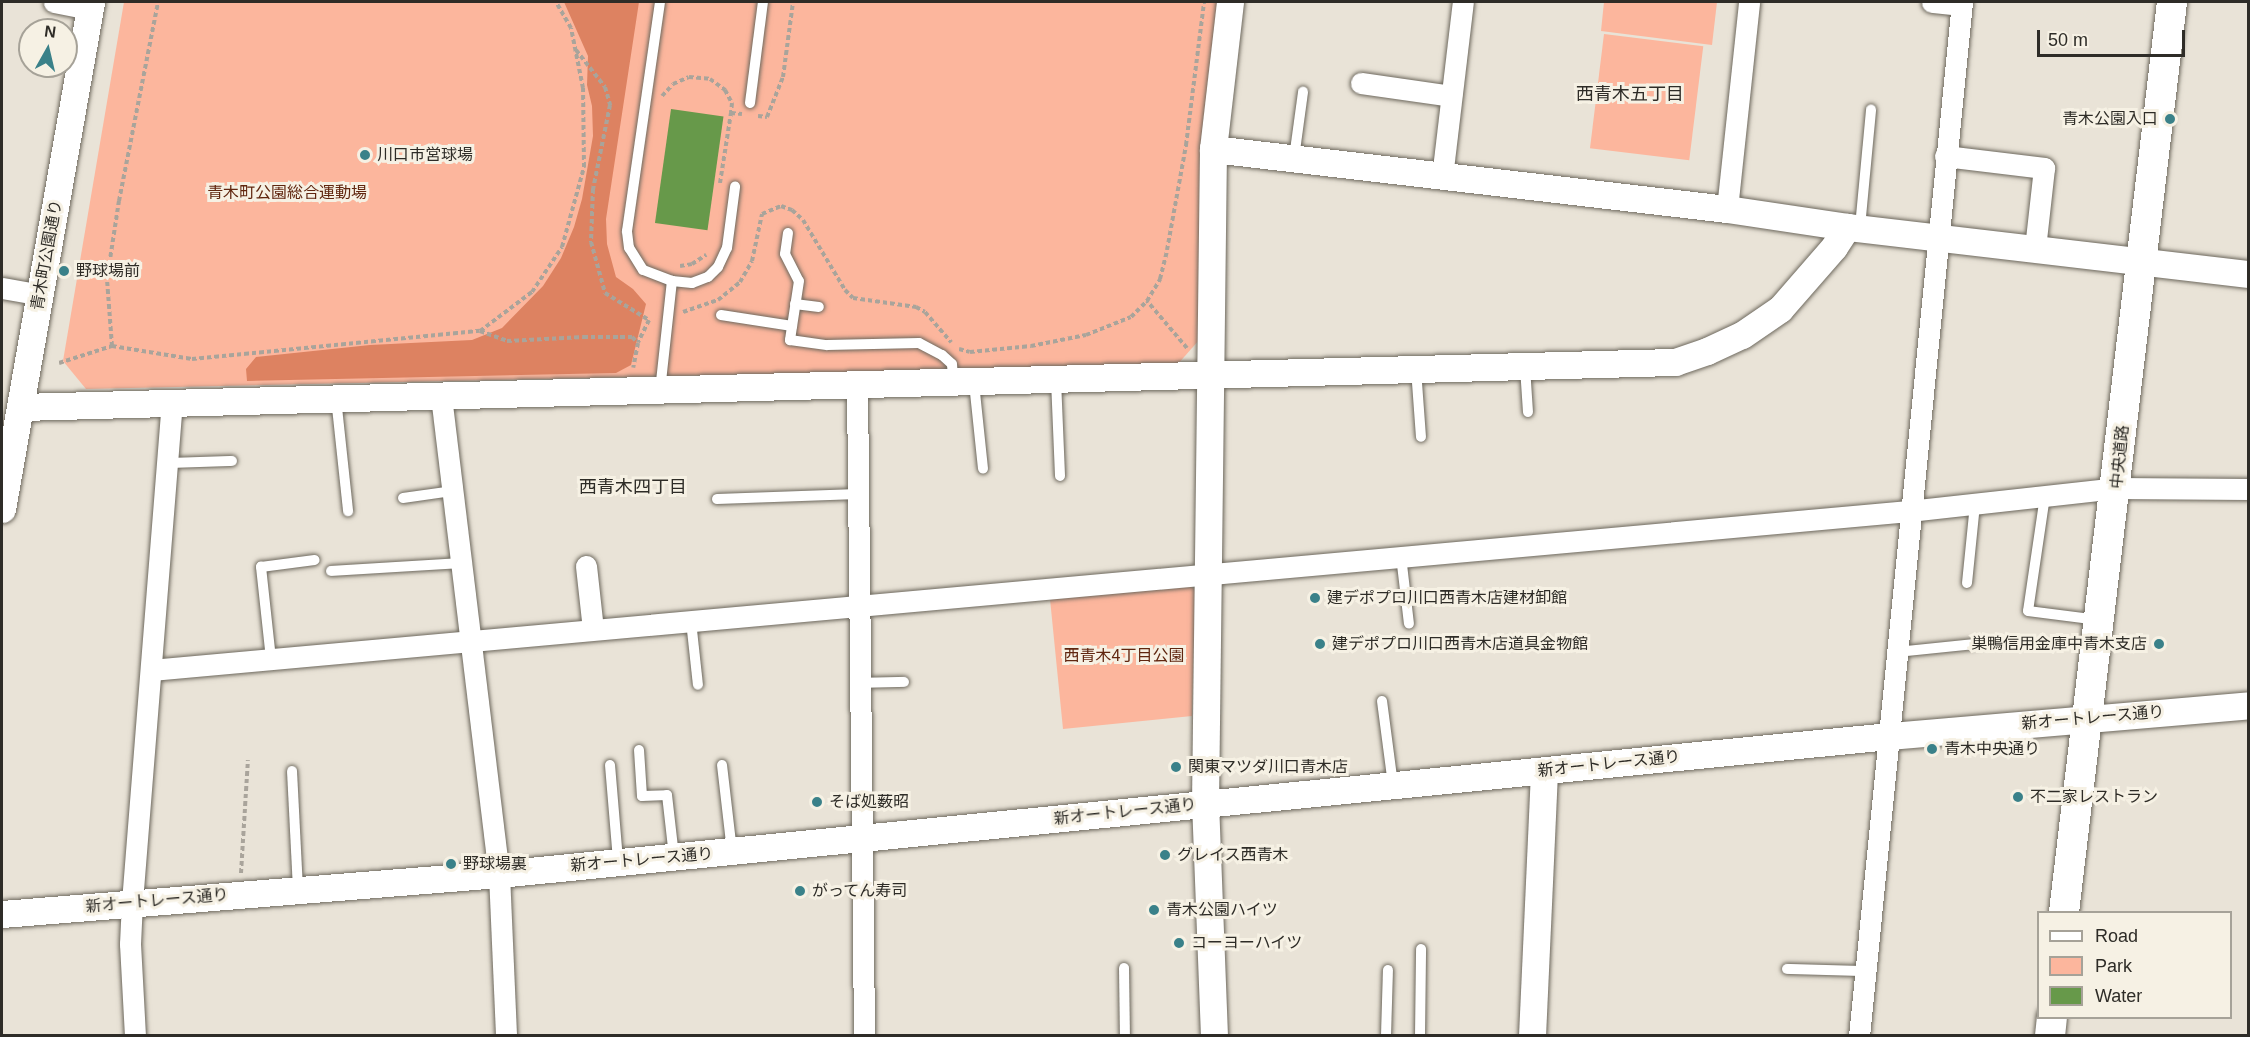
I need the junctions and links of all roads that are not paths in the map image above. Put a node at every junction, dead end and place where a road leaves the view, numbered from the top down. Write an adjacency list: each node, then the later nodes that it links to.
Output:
1 (54, 2): 10 (street)
2 (660, 2): 28 (lane)
3 (763, 2): 14 (lane)
4 (1230, 2): 16 (street)
5 (1463, 2): 13 (street)
6 (1749, 2): 21 (street)
7 (1932, 2): 9 (street)
8 (2172, 2): 26 (main road, 中央道路)
9 (1961, 3): 17 (street)
10 (90, 5): 30 (street, 青木町公園通り)
11 (1361, 83): 13 (street)
12 (1303, 92): 18 (lane)
13 (1451, 96): 19 (street)
14 (750, 103)
15 (1871, 110): 22 (lane)
16 (1213, 149): 18 (street); 37 (street)
17 (1945, 156): 24 (street); 25 (street)
18 (1294, 159): 19 (street)
19 (1442, 177): 21 (street)
20 (735, 187): 28 (lane)
21 (1727, 209): 22 (street)
22 (1854, 227): 24 (street); 35 (street)
23 (788, 233): 31 (lane)
24 (1937, 235): 25 (street); 62 (street)
25 (2035, 248): 26 (street)
26 (2141, 262): 27 (street); 52 (main road, 中央道路)
27 (2248, 274)
28 (672, 281): 41 (lane)
29 (2, 288): 30 (street)
30 (40, 294): 45 (street, 青木町公園通り)
31 (795, 304): 32 (lane); 34 (lane)
32 (819, 307)
33 (721, 315): 34 (lane)
34 (792, 326): 39 (lane)
35 (1525, 366): 36 (street); 46 (lane)
36 (1416, 369): 37 (street); 47 (lane)
37 (1211, 375): 38 (street); 68 (street)
38 (1056, 380): 39 (street); 51 (lane)
39 (964, 383): 40 (street); 50 (lane)
40 (857, 386): 41 (street); 55 (street)
41 (660, 391): 42 (street)
42 (441, 396): 43 (street); 54 (street)
43 (336, 398): 44 (street); 61 (lane)
44 (172, 401): 45 (street); 49 (street)
45 (21, 407): 60 (street, 青木町公園通り)
46 (1528, 412)
47 (1421, 437)
48 (232, 460): 49 (lane)
49 (167, 464): 79 (street)
50 (983, 469)
51 (1060, 476)
52 (2116, 488): 53 (street); 56 (street); 72 (main road, 中央道路)
53 (2248, 489)
54 (452, 491): 57 (lane); 65 (street)
55 (858, 494): 58 (lane); 70 (street)
56 (2045, 496): 59 (street); 72 (lane)
57 (403, 498)
58 (717, 499)
59 (1975, 504): 62 (street); 69 (lane)
60 (2, 508)
61 (348, 511)
62 (1909, 511): 63 (street); 77 (street)
63 (1401, 555): 68 (street); 73 (lane)
64 (315, 560): 78 (lane)
65 (461, 563): 67 (lane); 75 (street)
66 (586, 566): 74 (street)
67 (331, 571)
68 (1208, 573): 70 (street); 93 (street)
69 (1966, 583)
70 (859, 607): 71 (street); 81 (street)
71 (691, 621): 74 (street); 82 (lane)
72 (2100, 621): 85 (main road, 中央道路)
73 (1409, 624)
74 (593, 629): 75 (street)
75 (471, 640): 78 (street); 98 (street)
76 (1975, 644): 77 (lane)
77 (1897, 652): 86 (street)
78 (271, 659): 79 (street)
79 (151, 670): 100 (street)
80 (904, 682): 81 (lane)
81 (859, 683): 94 (street)
82 (698, 685)
83 (1382, 701): 92 (lane)
84 (2248, 705): 85 (street, 新オートレース通り)
85 (2087, 719): 86 (street, 新オートレース通り); 101 (main road, 中央道路)
86 (1890, 736): 91 (street, 新オートレース通り); 107 (street)
87 (639, 750): 96 (lane)
88 (610, 765): 97 (lane)
89 (722, 765): 95 (lane)
90 (292, 771): 99 (lane)
91 (1544, 771): 92 (street, 新オートレース通り); 116 (street)
92 (1393, 786): 93 (street, 新オートレース通り)
93 (1205, 804): 94 (street, 新オートレース通り); 113 (street)
94 (860, 838): 95 (street, 新オートレース通り); 111 (street)
95 (732, 851): 96 (street, 新オートレース通り)
96 (674, 857): 97 (street, 新オートレース通り)
97 (618, 862): 98 (street, 新オートレース通り)
98 (500, 874): 99 (street, 新オートレース通り); 110 (street)
99 (298, 889): 100 (street, 新オートレース通り)
100 (132, 902): 102 (street, 新オートレース通り); 109 (street)
101 (2064, 911)
102 (2, 914)
103 (1421, 949): 115 (lane)
104 (1124, 968): 112 (lane)
105 (1787, 969): 107 (lane)
106 (1388, 970): 114 (lane)
107 (1865, 971): 117 (street)
108 (2052, 1019): 118 (main road)
109 (135, 1035)
110 (506, 1035)
111 (864, 1035)
112 (1125, 1035)
113 (1214, 1035)
114 (1386, 1035)
115 (1420, 1035)
116 (1532, 1035)
117 (1859, 1035)
118 (2050, 1035)

